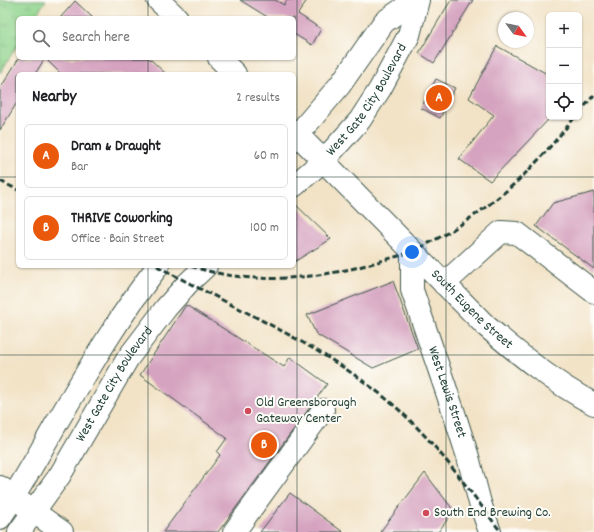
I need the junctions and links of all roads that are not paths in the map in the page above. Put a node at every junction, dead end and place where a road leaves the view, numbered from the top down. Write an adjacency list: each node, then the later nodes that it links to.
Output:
1 (158, 0): 4 (main road)
2 (415, 0): 7 (main road, West Gate City Boulevard)
3 (418, 0): 9 (main road, West Gate City Boulevard)
4 (175, 16)
5 (221, 60): 6 (main road)
6 (233, 72)
7 (296, 134)
8 (296, 136): 9 (main road, South Eugene Street)
9 (324, 160): 10 (main road, West Gate City Boulevard); 11 (main road, South Eugene Street)
10 (296, 184)
11 (412, 251): 14 (main road, South Eugene Street); 24 (main road, West Lewis Street)
12 (156, 268): 18 (main road, West Gate City Boulevard)
13 (204, 268): 19 (main road, West Gate City Boulevard)
14 (444, 284): 15 (main road); 16 (main road, South Eugene Street)
15 (594, 292)
16 (594, 404)
17 (323, 410): 23 (main road)
18 (7, 492): 19 (main road); 20 (main road, West Gate City Boulevard)
19 (34, 512): 21 (main road, West Gate City Boulevard); 22 (main road)
20 (0, 518)
21 (19, 532)
22 (62, 532)
23 (234, 532)
24 (490, 532)

